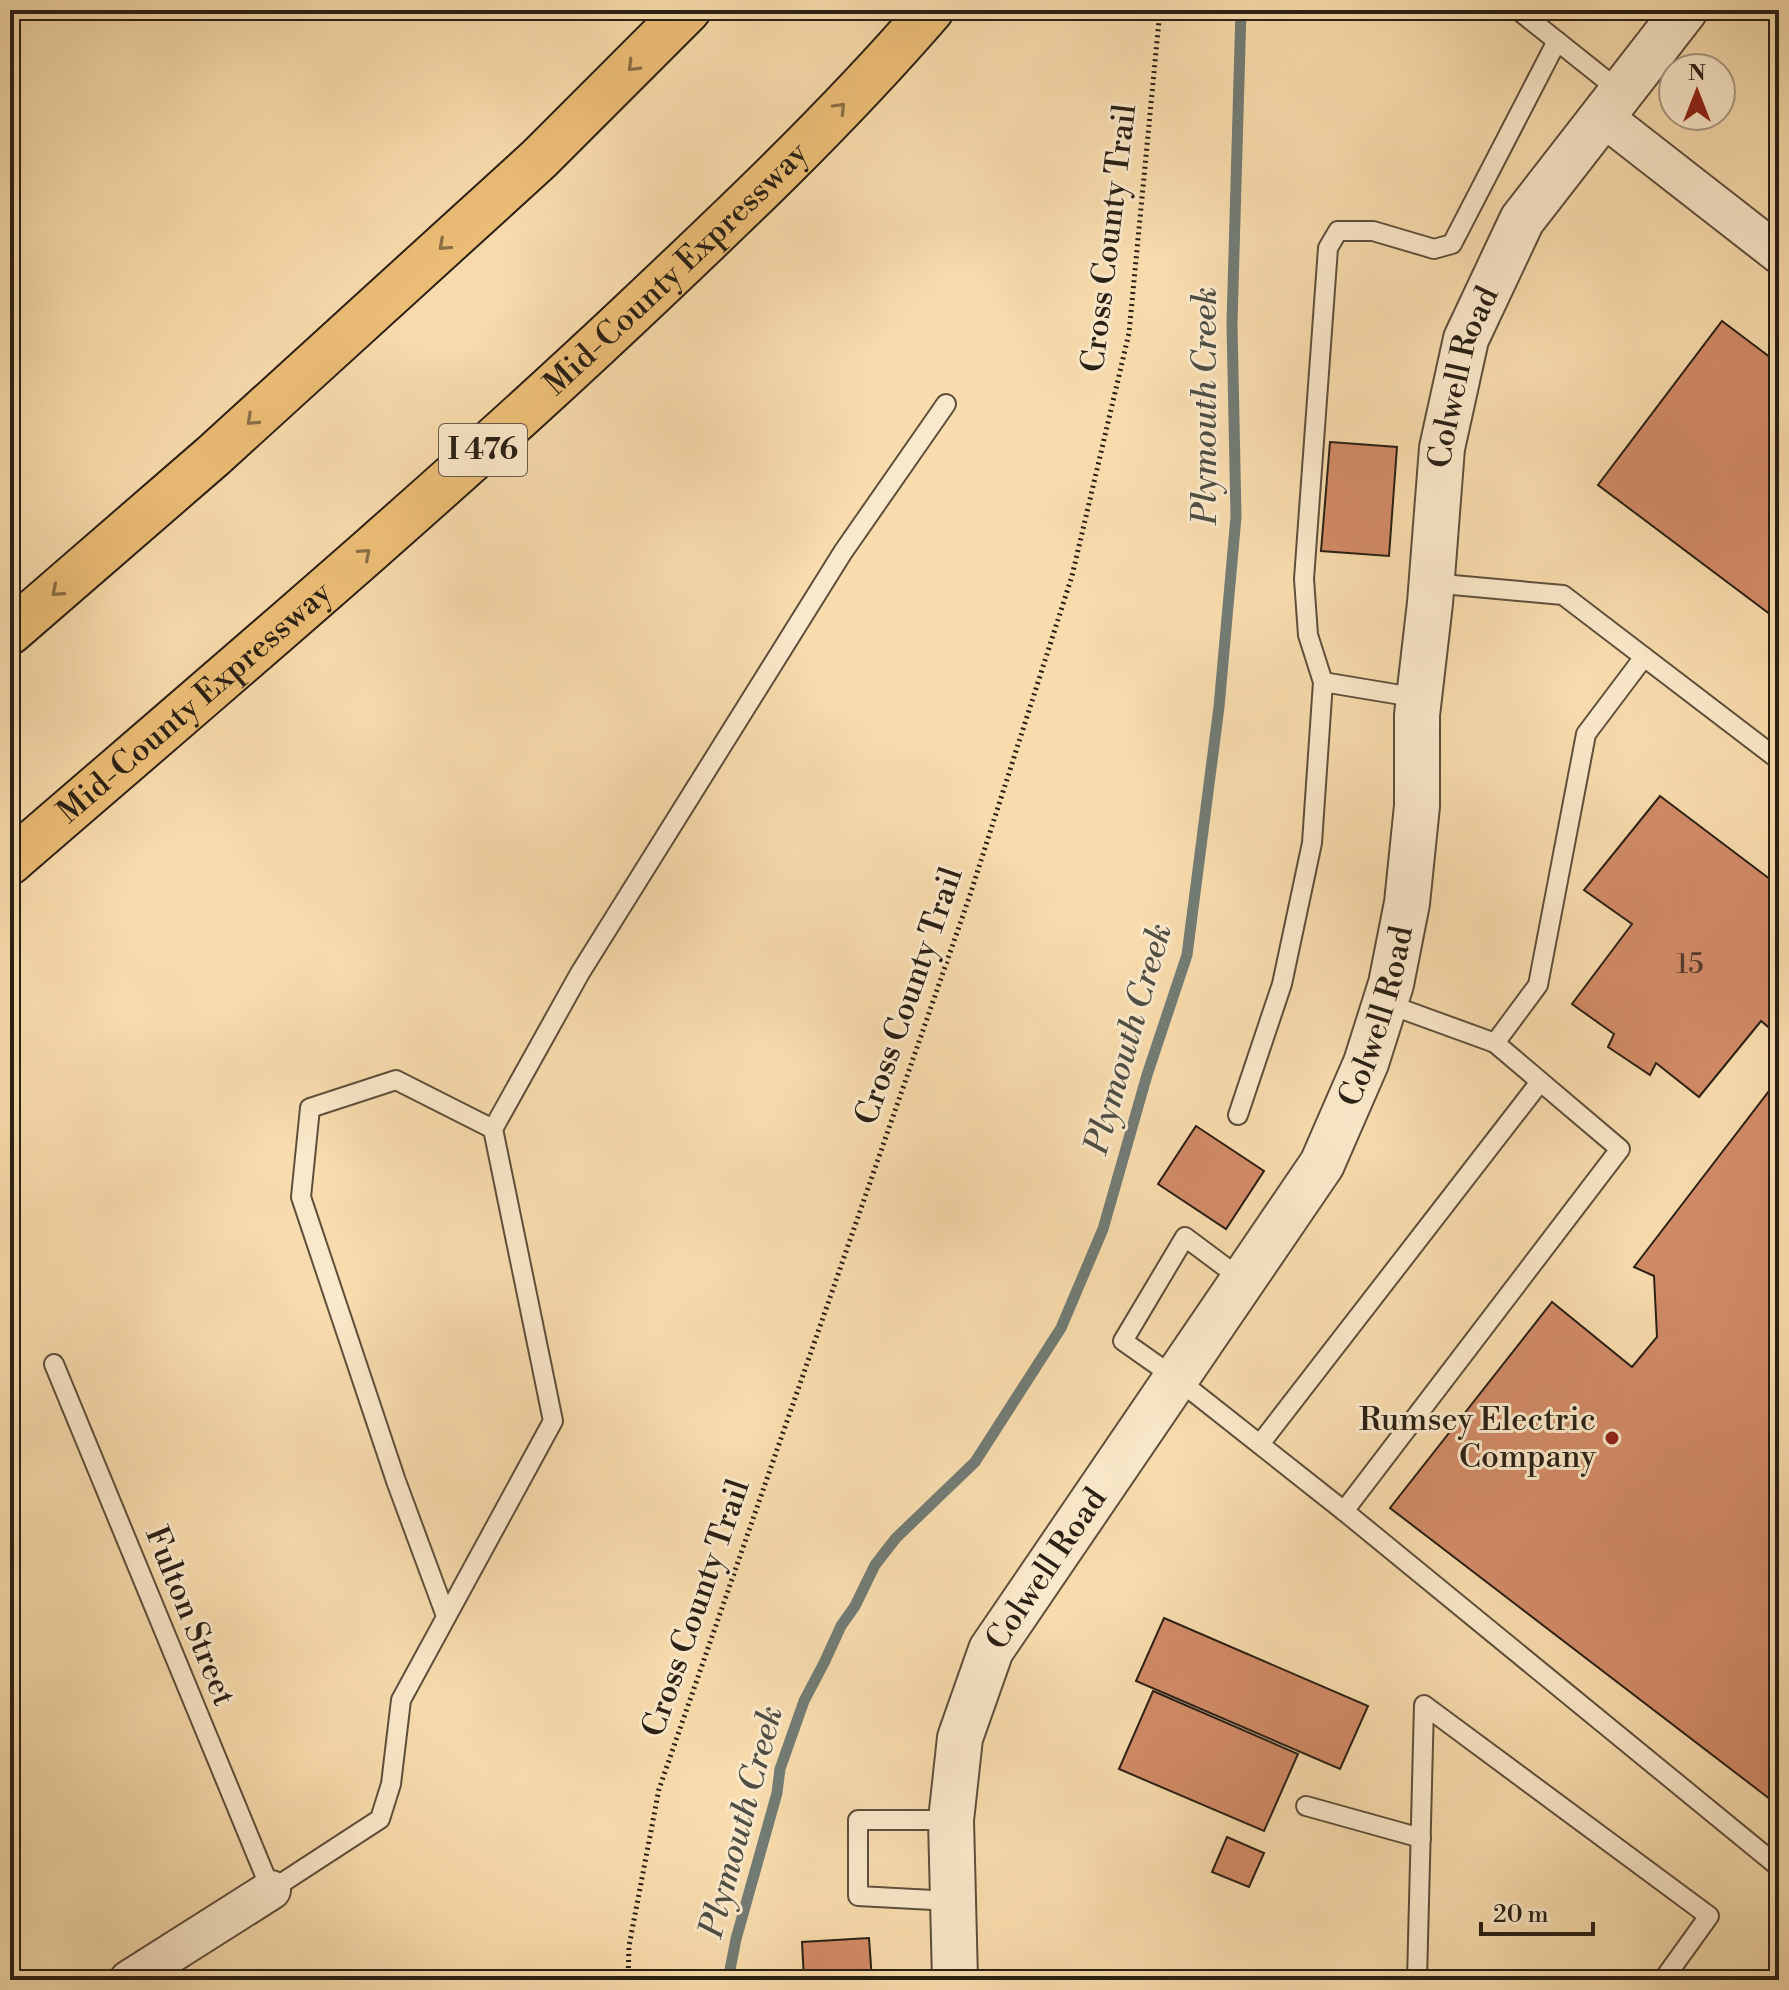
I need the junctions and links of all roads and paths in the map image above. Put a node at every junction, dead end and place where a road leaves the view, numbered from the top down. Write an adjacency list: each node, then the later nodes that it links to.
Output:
1 (688, 10): 11 (highway, one-way to 11)
2 (931, 10): 16 (highway, Mid-County Expressway / I 476, one-way to 2)
3 (1160, 10): 35 (path, Cross County Trail)
4 (1518, 10): 6 (lane)
5 (1685, 10): 7 (street, Colwell Road)
6 (1557, 41): 7 (lane); 13 (lane)
7 (1611, 104): 8 (street); 10 (street, Colwell Road)
8 (1779, 254)
9 (946, 404): 21 (lane)
10 (1431, 583): 12 (lane); 14 (street, Colwell Road)
11 (10, 632)
12 (1644, 657): 15 (lane); 18 (lane)
13 (1323, 682): 14 (lane); 20 (lane)
14 (1419, 698): 17 (street, Colwell Road)
15 (1779, 760)
16 (10, 862)
17 (1385, 1003): 18 (lane); 22 (street, Colwell Road)
18 (1495, 1043): 19 (lane)
19 (1540, 1082): 25 (lane); 26 (lane)
20 (1238, 1115)
21 (493, 1129): 27 (lane); 27 (lane)
22 (1244, 1281): 24 (street, Colwell Road); 24 (lane)
23 (54, 1364): 32 (lane, Fulton Street)
24 (1177, 1379): 25 (lane); 29 (street, Colwell Road)
25 (1260, 1444): 26 (lane)
26 (1344, 1511): 31 (lane)
27 (446, 1616): 32 (lane)
28 (1306, 1806): 30 (lane)
29 (951, 1820): 33 (street, Colwell Road); 33 (lane)
30 (1421, 1838): 37 (lane); 38 (lane)
31 (1779, 1867)
32 (271, 1890): 34 (street)
33 (952, 1901): 36 (street, Colwell Road)
34 (129, 1980)
35 (628, 1980)
36 (955, 1980)
37 (1417, 1980)
38 (1663, 1980)

